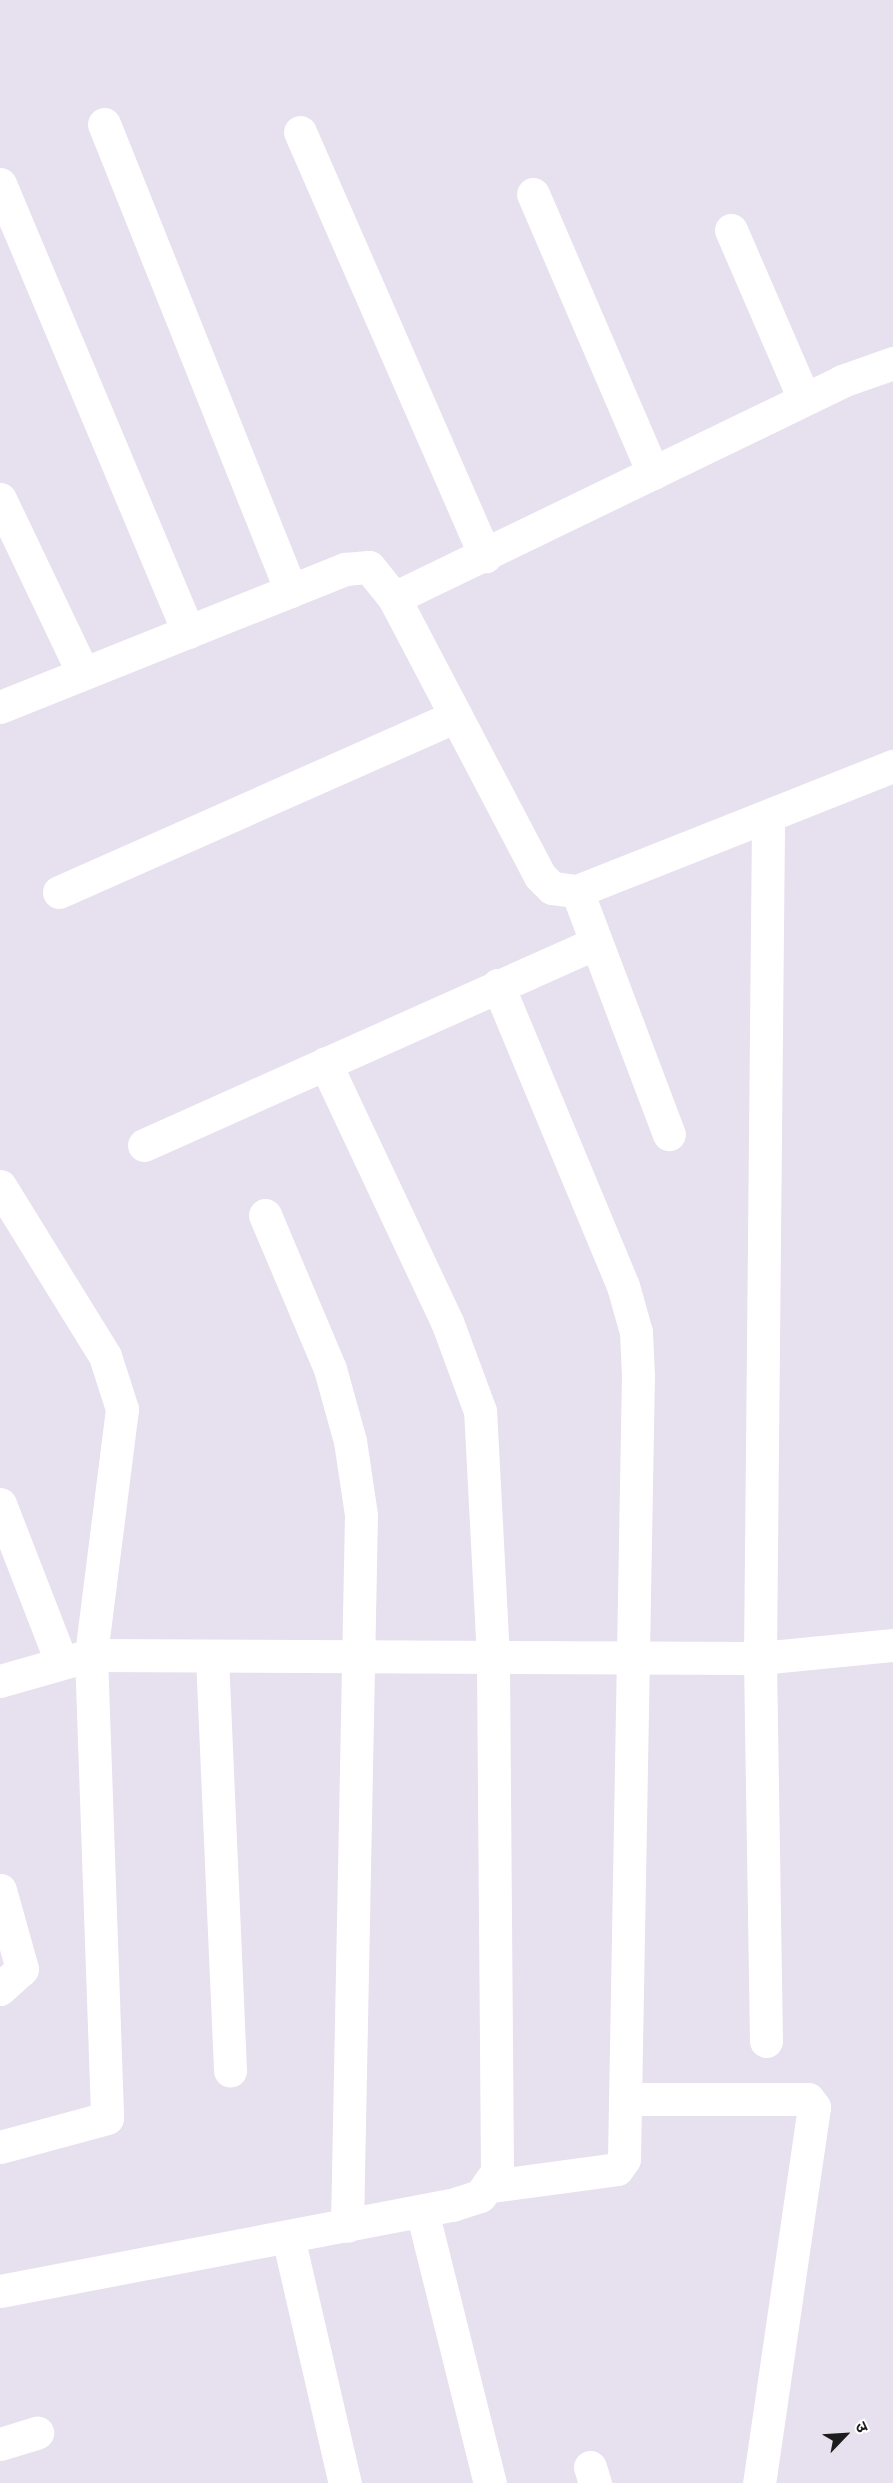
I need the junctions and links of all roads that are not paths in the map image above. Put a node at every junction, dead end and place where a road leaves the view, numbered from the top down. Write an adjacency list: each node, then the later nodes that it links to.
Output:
1 (104, 124): 11 (street)
2 (300, 132): 10 (street)
3 (0, 184): 13 (street)
4 (533, 194): 8 (street)
5 (731, 230): 7 (street)
6 (893, 363): 7 (street)
7 (804, 399): 8 (street)
8 (653, 474): 10 (street)
9 (0, 499): 14 (street)
10 (485, 556): 12 (street)
11 (291, 591): 12 (street); 13 (street)
12 (394, 598): 16 (street)
13 (188, 632): 14 (street)
14 (82, 671): 15 (street)
15 (0, 707)
16 (456, 716): 19 (street); 20 (street)
17 (893, 766): 18 (street)
18 (768, 817): 19 (street); 35 (street)
19 (577, 891): 21 (street)
20 (59, 892)
21 (594, 944): 22 (street); 24 (street)
22 (498, 985): 23 (street); 34 (street)
23 (326, 1063): 25 (street); 33 (street)
24 (669, 1134)
25 (144, 1145)
26 (0, 1186): 32 (street)
27 (265, 1215): 31 (street)
28 (0, 1504): 32 (street)
29 (893, 1645): 35 (street)
30 (212, 1656): 31 (street); 32 (street); 40 (street)
31 (358, 1657): 33 (street); 45 (street)
32 (76, 1658): 36 (street); 42 (street)
33 (493, 1658): 34 (street); 43 (street)
34 (630, 1658): 35 (street); 41 (street)
35 (760, 1659): 39 (street)
36 (0, 1681)
37 (0, 1890): 38 (street)
38 (0, 1989)
39 (766, 2042)
40 (230, 2071)
41 (626, 2099): 43 (street); 52 (street)
42 (0, 2147)
43 (492, 2186): 44 (street)
44 (422, 2211): 45 (street); 51 (street)
45 (346, 2226): 46 (street)
46 (288, 2237): 47 (street); 50 (street)
47 (0, 2291)
48 (37, 2433): 49 (street)
49 (0, 2444)
50 (345, 2483)
51 (490, 2483)
52 (759, 2483)

